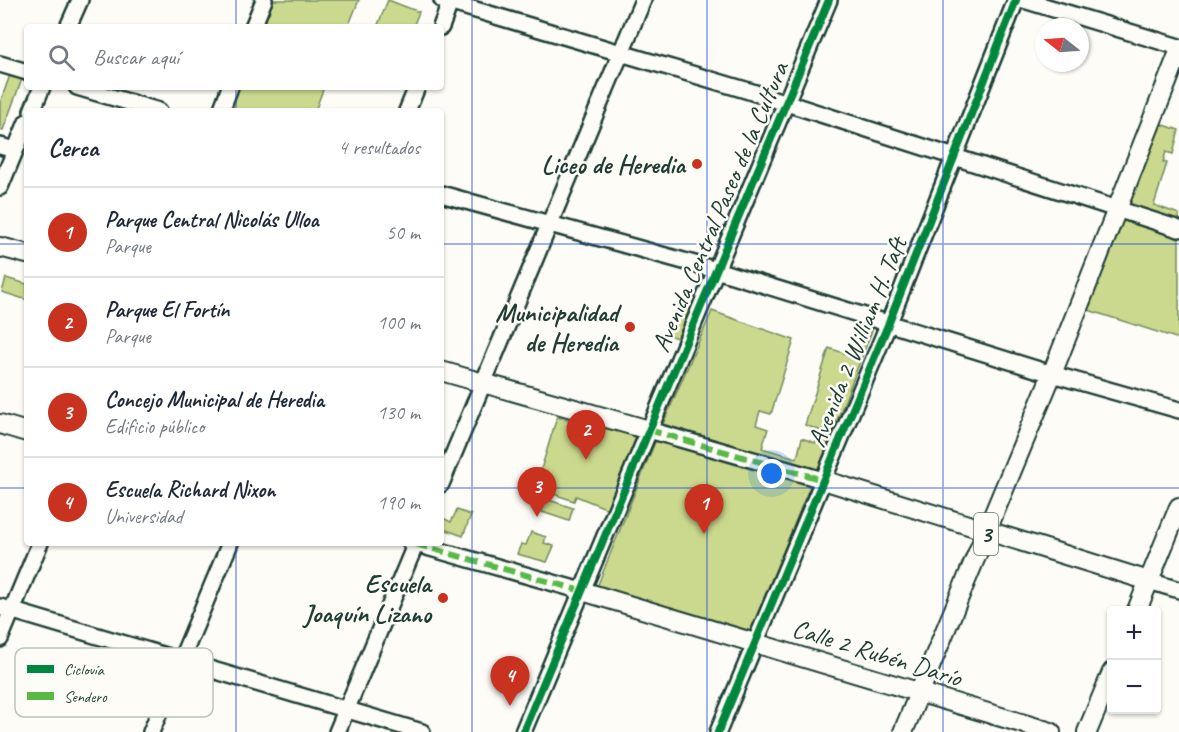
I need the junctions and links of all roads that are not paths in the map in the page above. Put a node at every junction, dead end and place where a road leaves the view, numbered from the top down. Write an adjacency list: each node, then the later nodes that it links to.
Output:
1 (80, 0): 8 (street)
2 (264, 0): 9 (street)
3 (643, 0): 12 (street)
4 (830, 0): 20 (street, Avenida Central Paseo de la Cultura)
5 (1016, 0): 27 (street, Avenida 2 William H. Taft)
6 (1024, 0): 11 (street)
7 (448, 1): 10 (street); 12 (street)
8 (69, 24)
9 (254, 24)
10 (442, 24)
11 (1179, 47)
12 (621, 52): 20 (street); 31 (street)
13 (1179, 52): 30 (main road, 3)
14 (0, 64): 15 (street)
15 (24, 71)
16 (41, 90): 21 (street)
17 (87, 90): 22 (street)
18 (229, 90): 23 (street)
19 (416, 90): 24 (street)
20 (786, 103): 27 (street); 35 (street, Avenida Central Paseo de la Cultura)
21 (33, 108)
22 (149, 108)
23 (222, 108)
24 (408, 108)
25 (24, 126): 26 (street)
26 (8, 148): 28 (street)
27 (953, 158): 30 (street); 36 (street, Avenida 2 William H. Taft)
28 (0, 187)
29 (444, 195): 31 (street)
30 (1116, 211): 32 (street); 38 (main road, 3)
31 (549, 225): 35 (street); 39 (street)
32 (1179, 229)
33 (0, 247): 34 (main road)
34 (24, 253)
35 (716, 270): 36 (street); 42 (street, Avenida Central Paseo de la Cultura)
36 (888, 325): 38 (street); 45 (street, Avenida 2 William H. Taft)
37 (444, 372): 39 (main road)
38 (1052, 374): 40 (street); 47 (main road, 3)
39 (483, 383): 42 (main road); 44 (street)
40 (1179, 410)
41 (0, 424): 43 (main road)
42 (649, 430): 45 (street); 54 (street, Avenida Central Paseo de la Cultura)
43 (24, 431)
44 (444, 477)
45 (823, 480): 47 (main road); 58 (street, Avenida 2 William H. Taft)
46 (1179, 507): 52 (main road)
47 (987, 531): 52 (main road); 63 (main road, 3)
48 (38, 546): 56 (street)
49 (229, 546): 60 (street)
50 (414, 546): 64 (street)
51 (425, 546): 54 (street, Calle 2 Rubén Darío)
52 (1149, 581): 53 (street); 55 (main road)
53 (1179, 590)
54 (582, 591): 58 (main road, Calle 2 Rubén Darío); 69 (street, Avenida Central Paseo de la Cultura)
55 (1139, 606)
56 (6, 609): 57 (street); 59 (street)
57 (0, 639)
58 (756, 643): 63 (main road, Calle 2 Rubén Darío); 70 (street, Avenida 2 William H. Taft)
59 (138, 648)
60 (187, 648)
61 (213, 670): 64 (street)
62 (1107, 684): 73 (main road)
63 (920, 694): 71 (main road, 3); 72 (main road, Calle 2 Rubén Darío)
64 (347, 710): 67 (street); 68 (street)
65 (158, 717): 66 (street)
66 (151, 732)
67 (338, 732)
68 (422, 732)
69 (523, 732)
70 (718, 732)
71 (903, 732)
72 (1051, 732)
73 (1087, 732)

